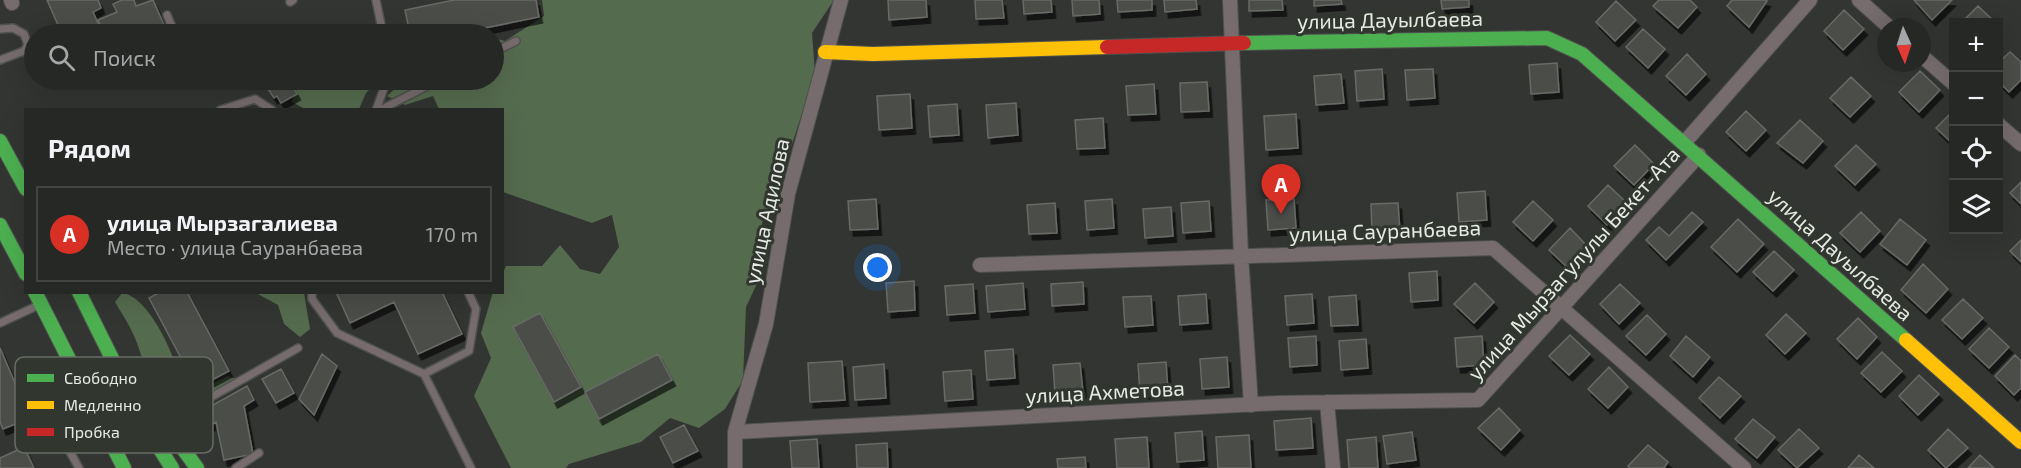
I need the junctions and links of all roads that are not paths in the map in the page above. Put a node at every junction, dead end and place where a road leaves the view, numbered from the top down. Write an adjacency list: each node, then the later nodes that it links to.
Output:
1 (375, 0): 9 (lane)
2 (841, 0): 16 (street, улица Адилова)
3 (1230, 0): 13 (street)
4 (1810, 0): 28 (street, улица Мырзагулулы Бекет-Ата)
5 (1859, 0): 7 (street)
6 (167, 15): 8 (lane)
7 (1879, 18)
8 (171, 24)
9 (381, 24)
10 (0, 29): 11 (lane)
11 (24, 34)
12 (516, 41): 14 (lane)
13 (1231, 43): 16 (street, улица Дауылбаева); 28 (street, улица Дауылбаева); 34 (street)
14 (504, 47)
15 (24, 51): 17 (lane)
16 (825, 52): 53 (street, улица Адилова)
17 (0, 60)
18 (1931, 64): 19 (street)
19 (1949, 80)
20 (384, 90): 24 (lane)
21 (419, 90): 25 (lane)
22 (226, 108): 23 (lane)
23 (269, 108)
24 (379, 108)
25 (382, 108)
26 (2000, 126): 29 (street)
27 (0, 141): 31 (street)
28 (1684, 143): 30 (street, улица Дауылбаева)
29 (2021, 144)
30 (1699, 155): 41 (street, улица Мырзагулулы Бекет-Ата); 54 (street, улица Дауылбаева)
31 (20, 167): 32 (street)
32 (24, 182)
33 (0, 225): 36 (street)
34 (1241, 255): 35 (street, улица Сауранбаева); 41 (street, улица Сауранбаева); 52 (street)
35 (980, 265)
36 (24, 270)
37 (80, 294): 42 (street)
38 (312, 294): 48 (lane)
39 (469, 294): 48 (lane)
40 (38, 298): 43 (lane); 45 (street)
41 (1562, 308): 50 (street, улица Мырзагулулы Бекет-Ата); 70 (street, улица Сауранбаева)
42 (87, 309): 46 (street); 47 (street)
43 (0, 323)
44 (298, 348): 49 (lane)
45 (70, 357)
46 (111, 357)
47 (119, 357)
48 (424, 374): 67 (lane)
49 (213, 396)
50 (1478, 400): 51 (street, улица Ахметова)
51 (1327, 402): 52 (street, улица Ахметова); 69 (street)
52 (1251, 405): 53 (street, улица Ахметова)
53 (735, 432): 68 (street, улица Адилова)
54 (2021, 442)
55 (71, 453): 61 (lane)
56 (117, 453): 62 (street)
57 (131, 453): 63 (street)
58 (162, 453): 64 (street)
59 (185, 453): 65 (street)
60 (259, 453): 66 (lane)
61 (80, 468)
62 (124, 468)
63 (141, 468)
64 (172, 468)
65 (197, 468)
66 (236, 468)
67 (471, 468)
68 (735, 468)
69 (1333, 468)
70 (1744, 468)

